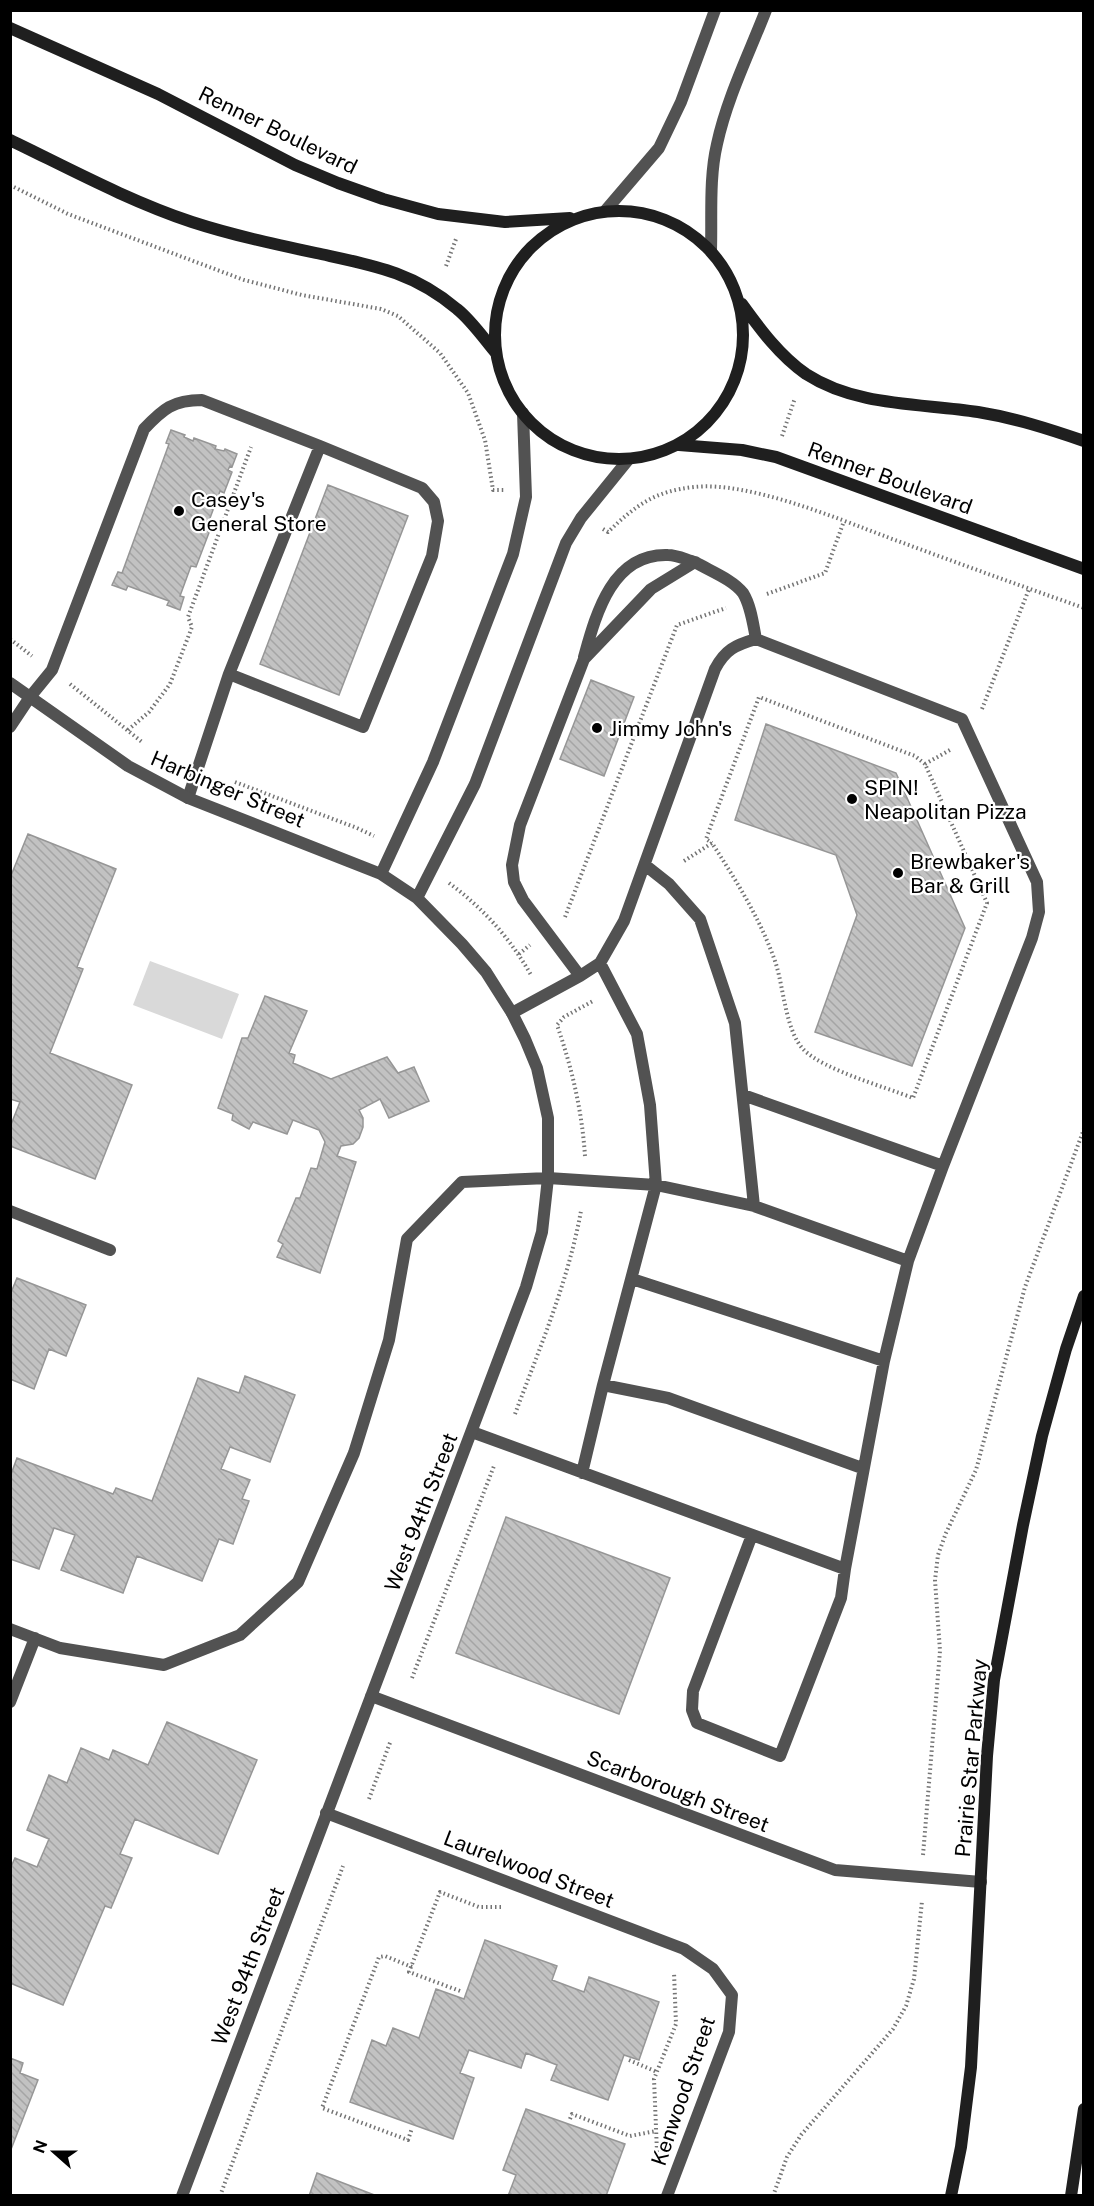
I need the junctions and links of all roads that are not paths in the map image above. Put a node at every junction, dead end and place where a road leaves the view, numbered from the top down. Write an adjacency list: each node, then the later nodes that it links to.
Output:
1 (715, 10): 5 (street)
2 (766, 10): 7 (street)
3 (10, 28): 6 (main road, Renner Boulevard)
4 (10, 140): 9 (main road)
5 (606, 210): 6 (main road); 7 (main road)
6 (577, 217): 9 (main road)
7 (711, 250): 8 (main road)
8 (740, 300): 11 (main road); 12 (main road)
9 (496, 353): 10 (main road)
10 (523, 413): 14 (main road); 25 (street)
11 (1083, 441)
12 (679, 444): 14 (main road); 16 (main road, Renner Boulevard)
13 (320, 446): 19 (street); 19 (street); 21 (street)
14 (628, 460): 26 (street)
15 (695, 562): 17 (street); 18 (street); 18 (street)
16 (1083, 568)
17 (756, 639): 24 (street); 31 (street)
18 (584, 659): 28 (street)
19 (229, 674): 23 (street)
20 (10, 682): 21 (street, Harbinger Street)
21 (30, 697): 22 (street); 23 (street, Harbinger Street)
22 (10, 727)
23 (188, 798): 25 (street, Harbinger Street)
24 (645, 865): 27 (street); 30 (street)
25 (381, 874): 26 (street, West 94th Street)
26 (417, 898): 29 (street, West 94th Street)
27 (600, 963): 28 (street); 33 (street)
28 (580, 976): 29 (street)
29 (512, 1013): 32 (street, West 94th Street)
30 (742, 1095): 31 (street); 34 (street)
31 (943, 1166): 37 (street)
32 (548, 1178): 33 (street); 42 (street, West 94th Street); 48 (street)
33 (656, 1185): 34 (street); 38 (street)
34 (754, 1206): 37 (street)
35 (10, 1211): 36 (street)
36 (110, 1250)
37 (908, 1261): 40 (street)
38 (632, 1279): 40 (street); 41 (street)
39 (1083, 1296): 52 (main road, Prairie Star Parkway)
40 (884, 1361): 43 (street)
41 (603, 1385): 43 (street); 44 (street)
42 (472, 1432): 44 (street); 49 (street, West 94th Street)
43 (862, 1468): 46 (street)
44 (582, 1473): 45 (street)
45 (752, 1535): 46 (street); 46 (street)
46 (844, 1569)
47 (10, 1629): 48 (street)
48 (35, 1638): 50 (street)
49 (370, 1696): 51 (street, West 94th Street); 52 (street, Scarborough Street)
50 (10, 1702)
51 (326, 1813): 53 (street, Laurelwood Street); 55 (street, West 94th Street)
52 (981, 1882): 57 (main road, Prairie Star Parkway)
53 (713, 1969): 56 (street, Kenwood Street)
54 (1083, 2109): 58 (main road)
55 (182, 2196)
56 (667, 2196)
57 (951, 2196)
58 (1071, 2196)

